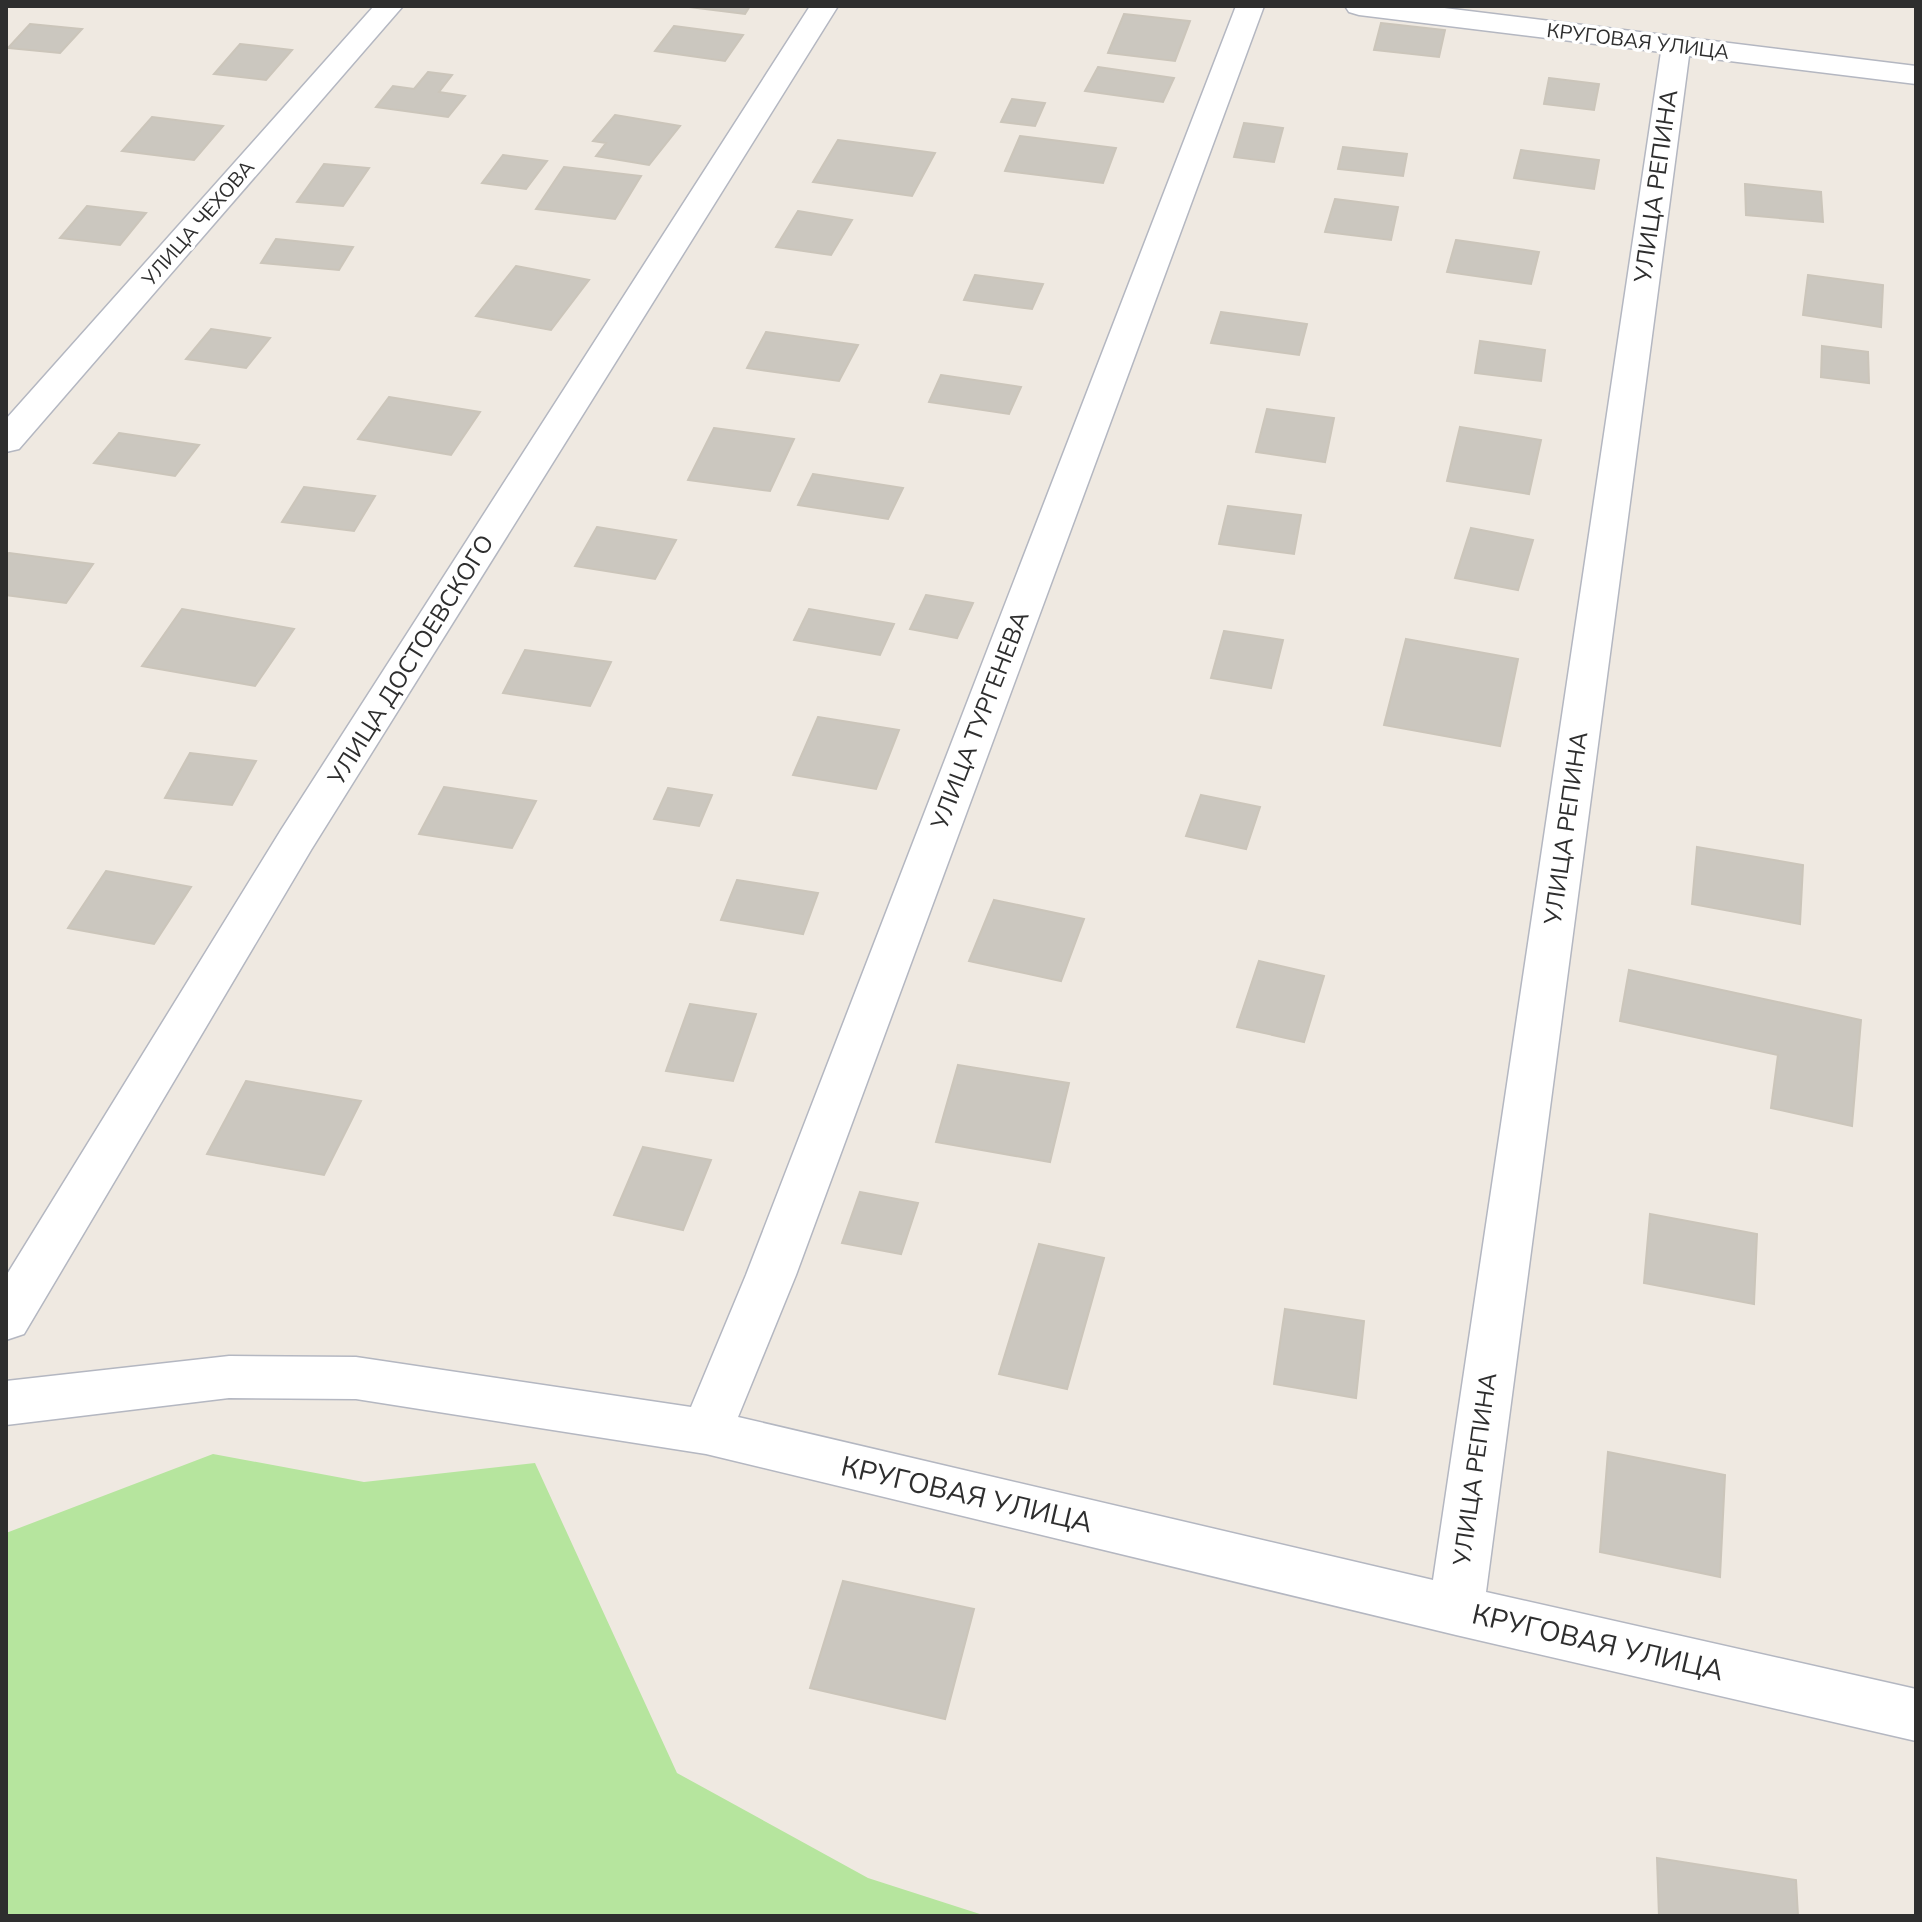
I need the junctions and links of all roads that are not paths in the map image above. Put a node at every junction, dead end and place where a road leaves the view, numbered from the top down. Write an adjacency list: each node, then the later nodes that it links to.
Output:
1 (389, 6): 7 (street, УЛИЦА ЧЕХОВА)
2 (824, 6): 9 (street, УЛИЦА ДОСТОЕВСКОГО)
3 (1250, 6): 11 (street, УЛИЦА ТУРГЕНЕВА)
4 (1359, 6): 5 (street, КРУГОВАЯ УЛИЦА)
5 (1676, 46): 6 (street, КРУГОВАЯ УЛИЦА); 12 (street, УЛИЦА РЕПИНА)
6 (1916, 75)
7 (22, 401): 8 (street, УЛИЦА ЧЕХОВА)
8 (6, 441)
9 (6, 1319)
10 (6, 1403): 11 (street, КРУГОВАЯ УЛИЦА)
11 (706, 1432): 12 (street, КРУГОВАЯ УЛИЦА)
12 (1456, 1610): 13 (street, КРУГОВАЯ УЛИЦА)
13 (1916, 1715)

